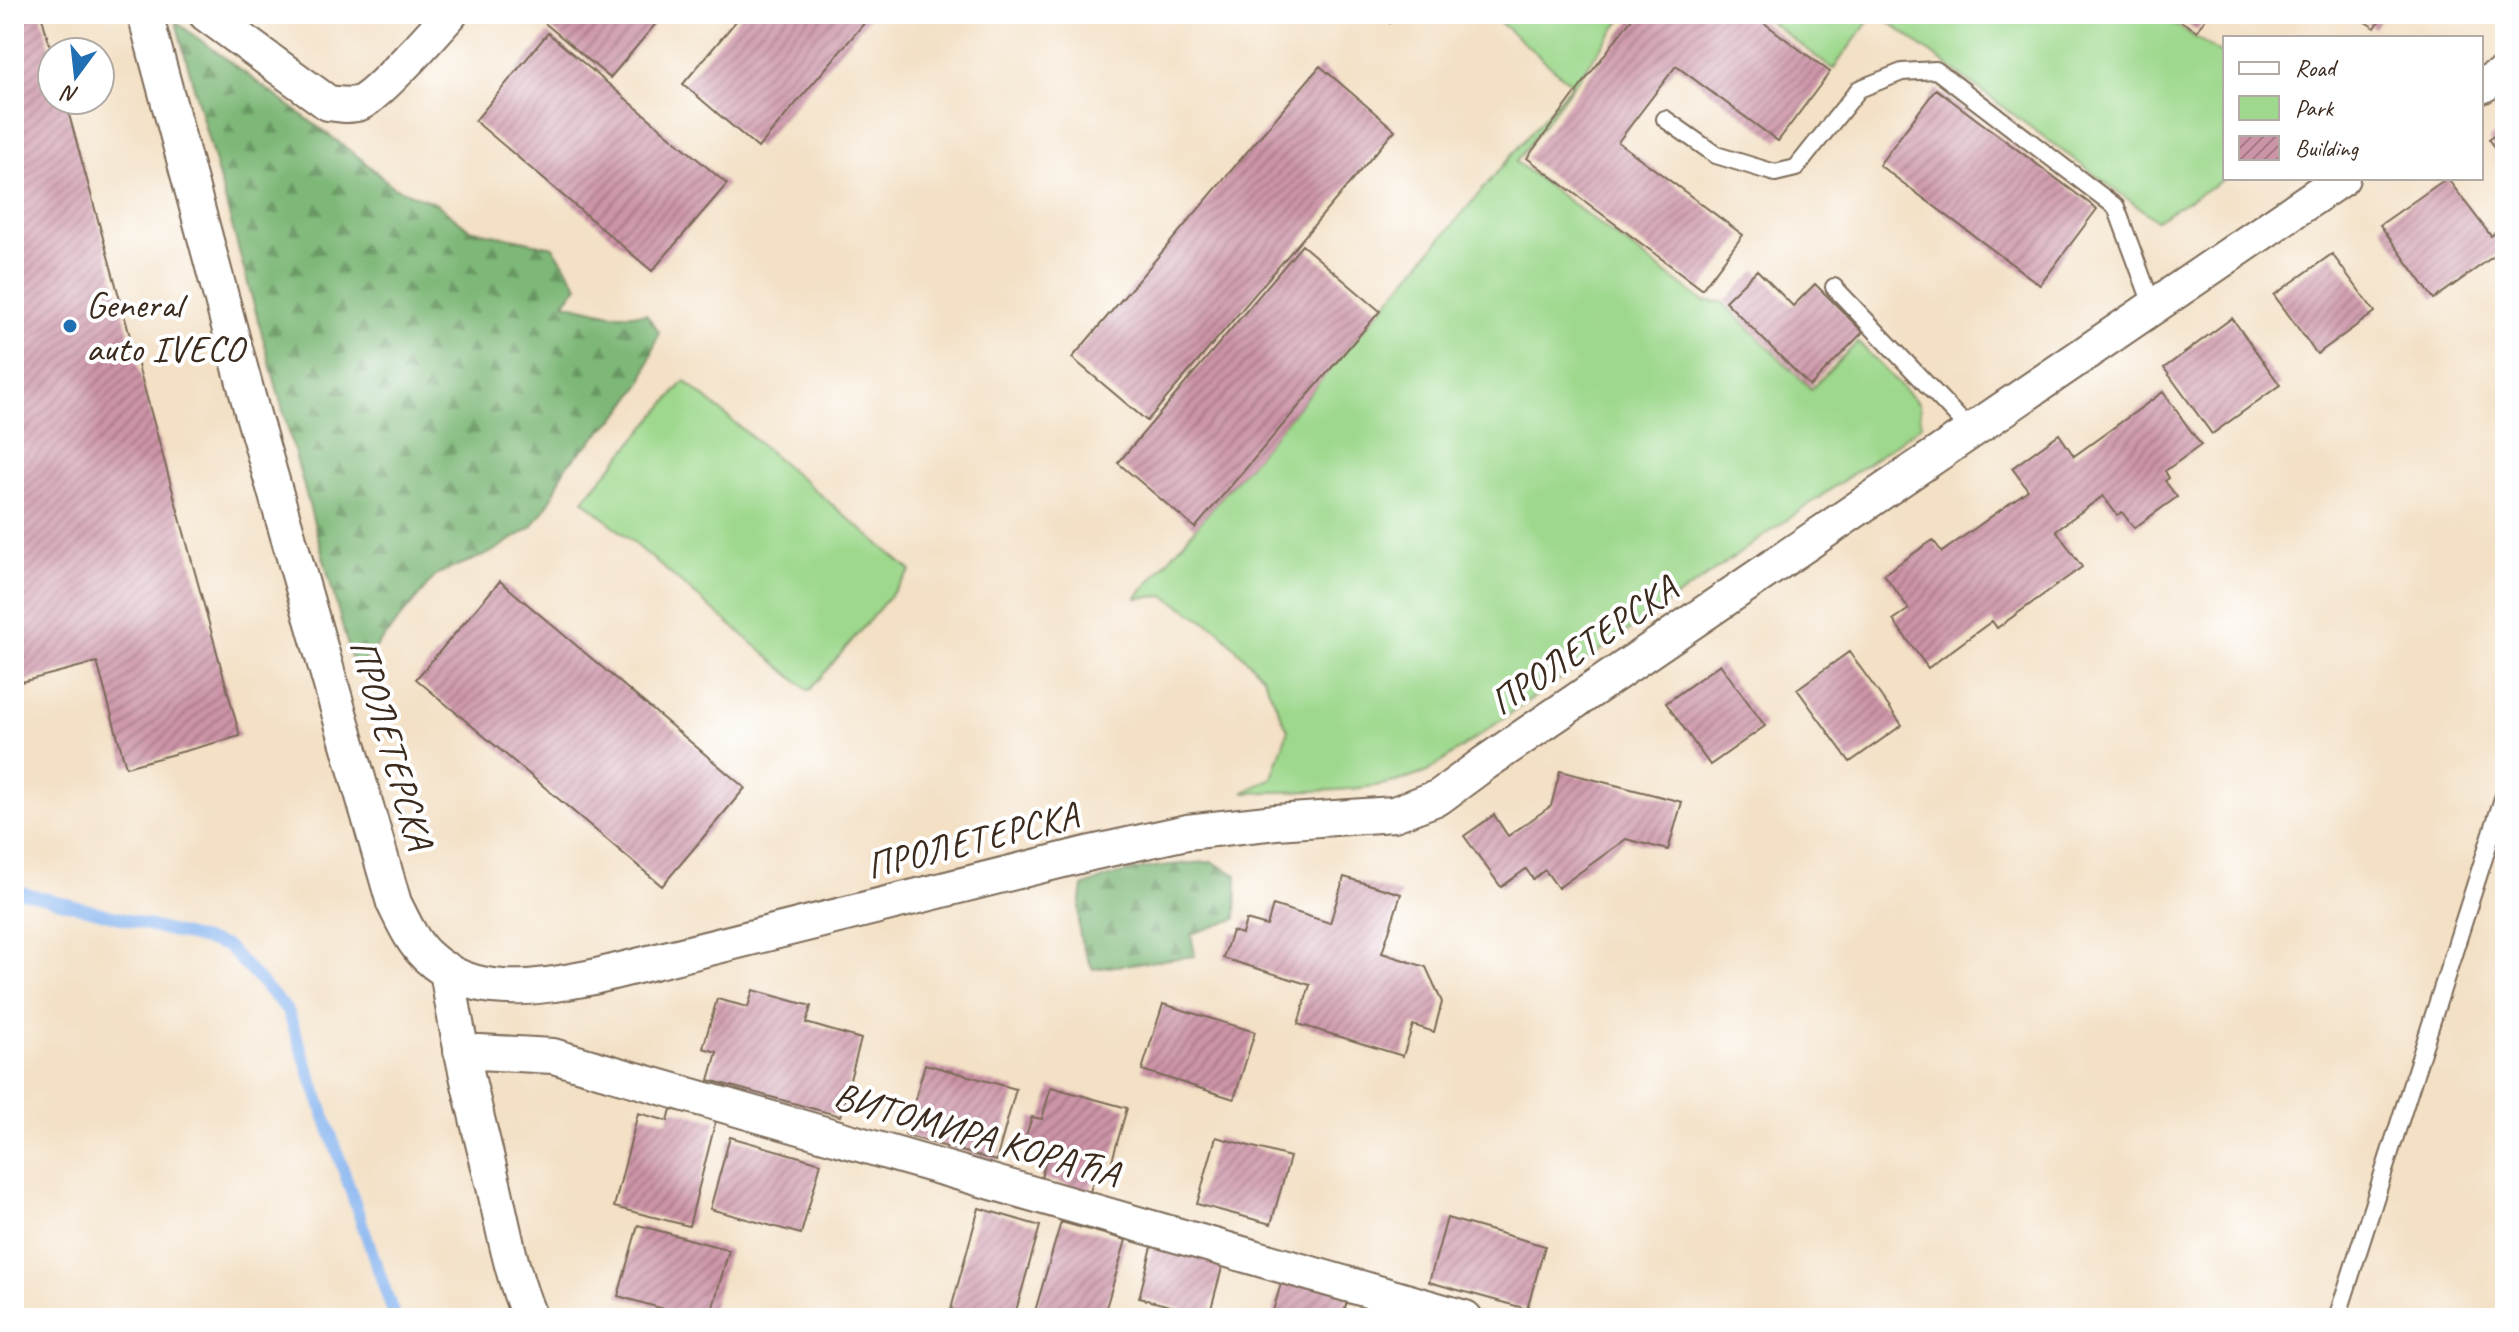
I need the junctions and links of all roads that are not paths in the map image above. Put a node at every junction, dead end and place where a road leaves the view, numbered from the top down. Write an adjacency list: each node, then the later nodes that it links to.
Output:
1 (145, 14): 12 (street, ПРОЛЕТЕРСКА)
2 (206, 14): 3 (street)
3 (450, 14)
4 (2505, 73): 5 (street)
5 (2483, 85)
6 (1665, 119): 9 (lane)
7 (2339, 180): 9 (street, ПРОЛЕТЕРСКА)
8 (1834, 287): 10 (lane)
9 (2153, 307): 10 (street, ПРОЛЕТЕРСКА)
10 (1971, 431): 12 (street, ПРОЛЕТЕРСКА)
11 (2505, 792): 16 (lane)
12 (447, 970): 13 (street)
13 (461, 1051): 14 (street); 15 (street, ВИТОМИРА КОРАЋА)
14 (530, 1318)
15 (1465, 1318)
16 (2337, 1318)

